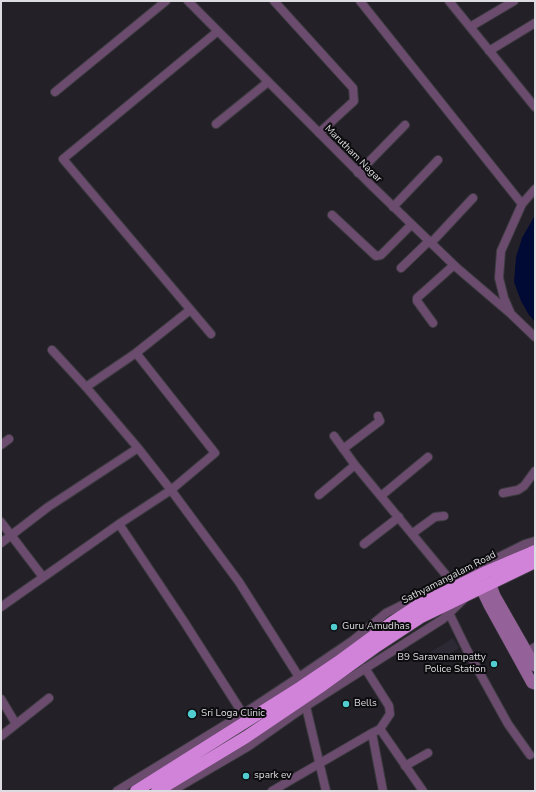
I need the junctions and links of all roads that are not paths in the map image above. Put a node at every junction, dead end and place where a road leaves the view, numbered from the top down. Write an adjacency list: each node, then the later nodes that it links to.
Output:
1 (166, 1): 12 (street)
2 (188, 1): 9 (street, Marutham Nagar)
3 (274, 1): 16 (street)
4 (360, 1): 21 (street)
5 (449, 1): 8 (street)
6 (514, 1): 8 (street)
7 (535, 23): 10 (street)
8 (470, 27): 10 (street)
9 (218, 31): 11 (street, Marutham Nagar); 28 (street)
10 (489, 50): 13 (street)
11 (268, 82): 14 (street); 16 (street, Marutham Nagar)
12 (56, 92)
13 (534, 103)
14 (216, 124)
15 (406, 125): 18 (street)
16 (319, 133): 18 (street, Marutham Nagar)
17 (438, 160): 22 (street)
18 (358, 173): 22 (street, Marutham Nagar)
19 (535, 189): 21 (street)
20 (473, 198): 25 (street)
21 (522, 204): 29 (street)
22 (393, 207): 24 (street, Marutham Nagar)
23 (332, 216): 24 (street)
24 (411, 224): 25 (street, Marutham Nagar)
25 (430, 242): 26 (street, Marutham Nagar); 27 (street)
26 (454, 265): 29 (street, Marutham Nagar); 30 (street)
27 (401, 268)
28 (190, 310): 31 (street); 34 (street)
29 (511, 314): 32 (street, Marutham Nagar)
30 (433, 323)
31 (211, 334)
32 (535, 337)
33 (52, 350): 35 (street)
34 (136, 353): 35 (street); 45 (street)
35 (86, 387): 40 (street)
36 (378, 416): 41 (street)
37 (334, 436): 41 (street)
38 (9, 439): 39 (street)
39 (1, 445)
40 (138, 448): 45 (street); 54 (street)
41 (343, 449): 43 (street)
42 (428, 457): 48 (street)
43 (355, 465): 47 (street); 48 (street)
44 (535, 471): 46 (street)
45 (171, 490): 52 (street); 69 (street)
46 (503, 493)
47 (319, 495)
48 (381, 496): 50 (street)
49 (444, 516): 53 (street)
50 (399, 517): 53 (street); 57 (street)
51 (1, 522): 54 (street)
52 (118, 524): 60 (street); 72 (street)
53 (413, 533): 61 (street)
54 (11, 535): 56 (street); 60 (street)
55 (535, 541): 61 (street)
56 (1, 543)
57 (364, 544)
58 (535, 551): 62 (highway, Sathyamangalam Road)
59 (535, 562): 62 (highway)
60 (43, 577): 63 (street)
61 (451, 581): 69 (street)
62 (481, 583): 64 (street); 65 (main road); 68 (main road); 69 (highway, Sathyamangalam Road)
63 (1, 607)
64 (449, 613): 67 (street); 78 (street)
65 (531, 649): 66 (main road)
66 (535, 666)
67 (365, 668): 69 (street); 74 (street)
68 (535, 684)
69 (302, 692): 72 (street); 79 (street); 82 (highway, Sathyamangalam Road); 83 (highway); 84 (street)
70 (49, 698): 73 (street)
71 (1, 699): 73 (street)
72 (243, 714): 81 (street)
73 (16, 724): 76 (street)
74 (380, 729): 75 (street); 80 (street)
75 (372, 733): 79 (street); 87 (street)
76 (1, 736)
77 (428, 753): 80 (street)
78 (530, 755)
79 (319, 763): 85 (street); 86 (street)
80 (405, 766): 88 (street)
81 (117, 791)
82 (136, 791)
83 (157, 791)
84 (172, 791)
85 (272, 791)
86 (326, 791)
87 (383, 791)
88 (423, 791)

